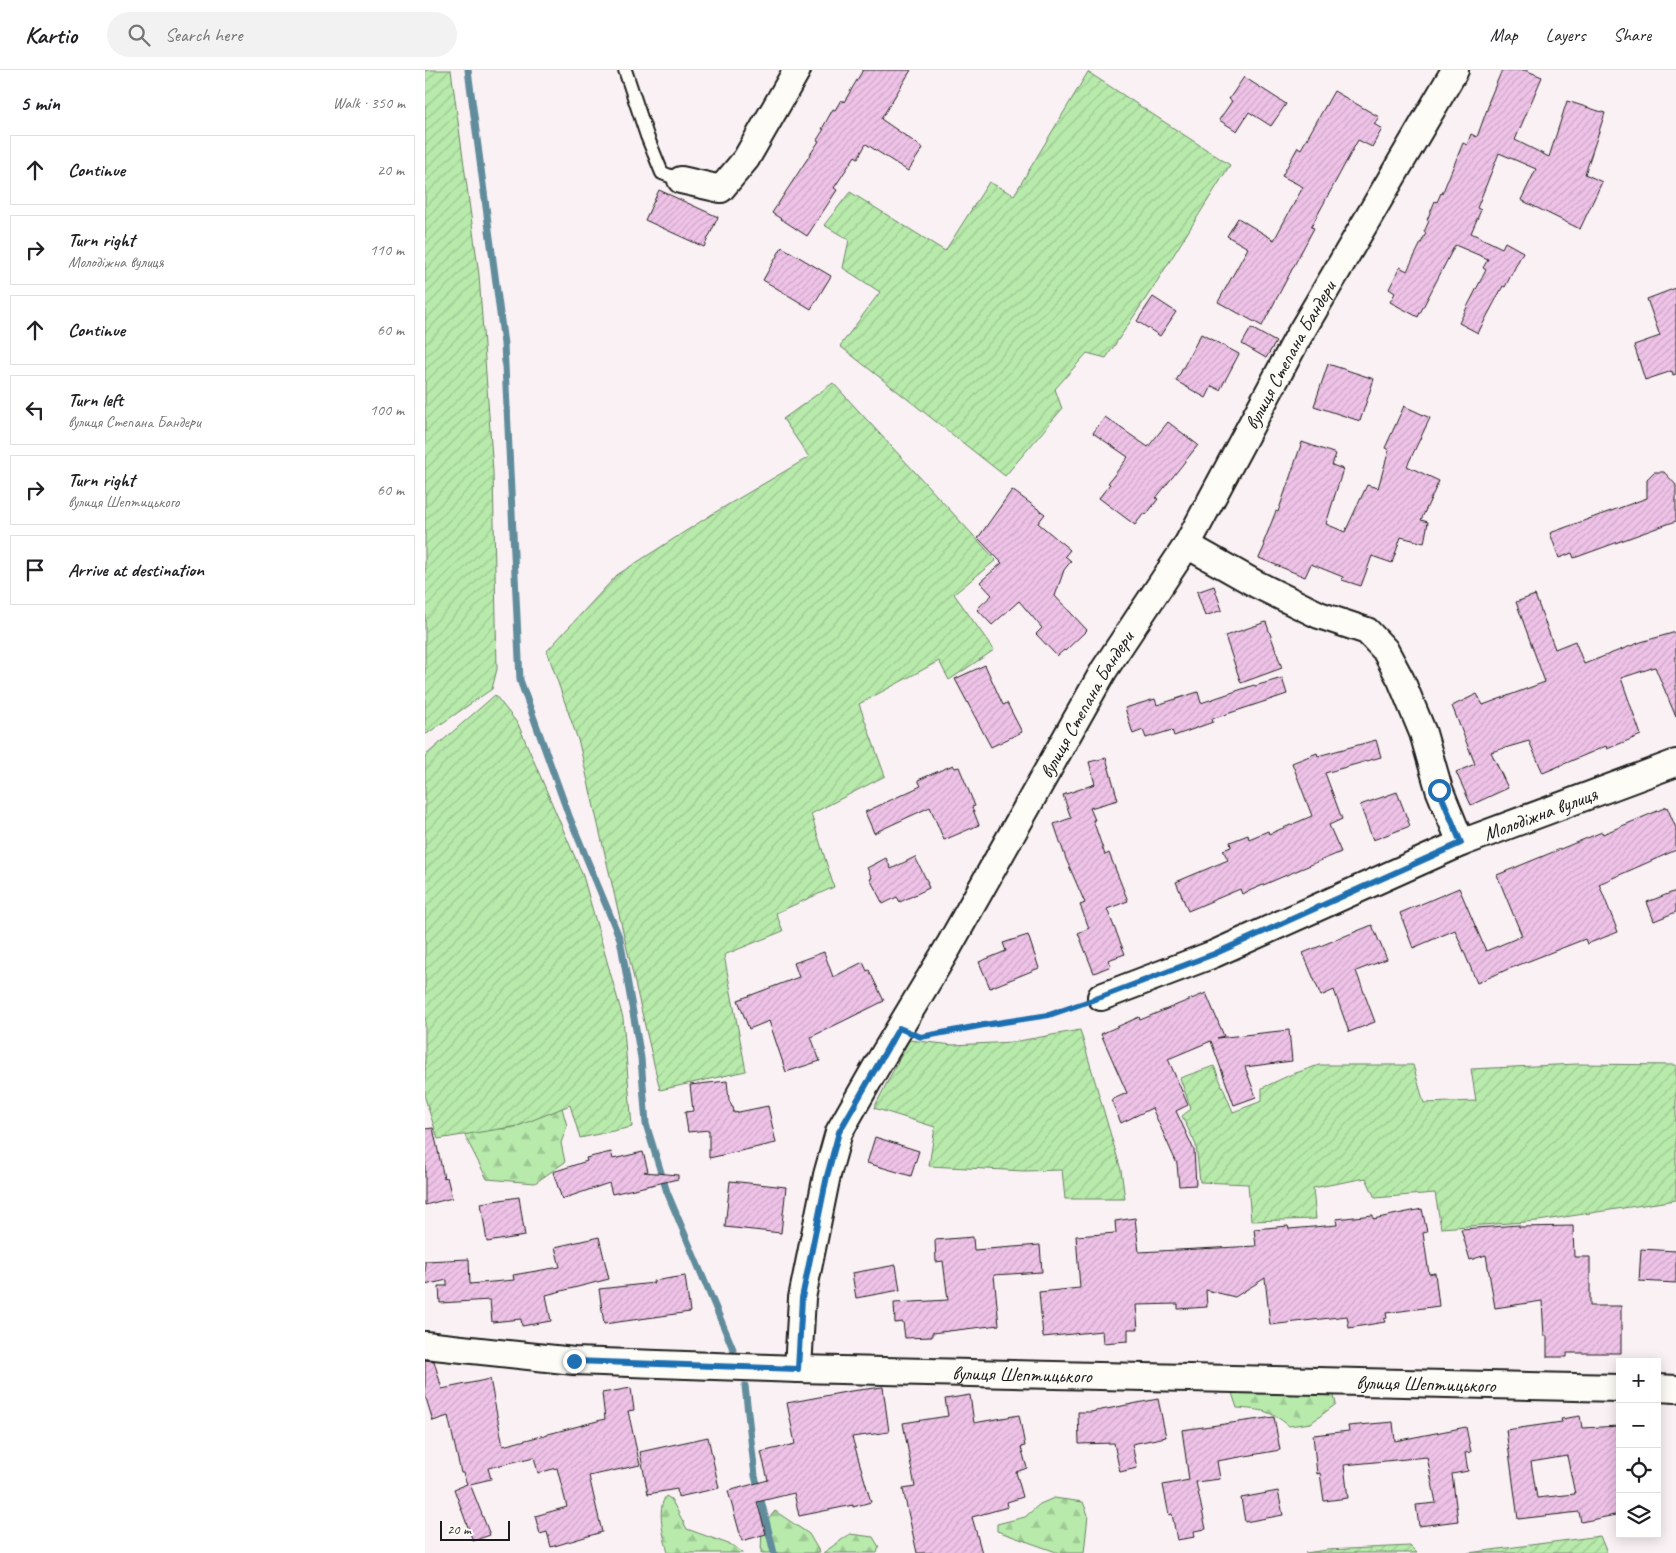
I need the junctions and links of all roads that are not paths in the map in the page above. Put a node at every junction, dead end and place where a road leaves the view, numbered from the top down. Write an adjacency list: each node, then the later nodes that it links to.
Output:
1 (625, 70): 4 (lane)
2 (797, 70): 4 (street)
3 (1455, 70): 5 (street, вулиця Степана Бандери)
4 (681, 180)
5 (1187, 545): 7 (street); 10 (street, вулиця Степана Бандери)
6 (1676, 763): 7 (street, Молодіжна вулиця)
7 (1461, 843): 8 (street, Молодіжна вулиця)
8 (1101, 997)
9 (425, 1345): 10 (street, вулиця Шептицького)
10 (798, 1369): 11 (street, вулиця Шептицького)
11 (1616, 1388)
12 (1661, 1388): 13 (street)
13 (1676, 1389)

